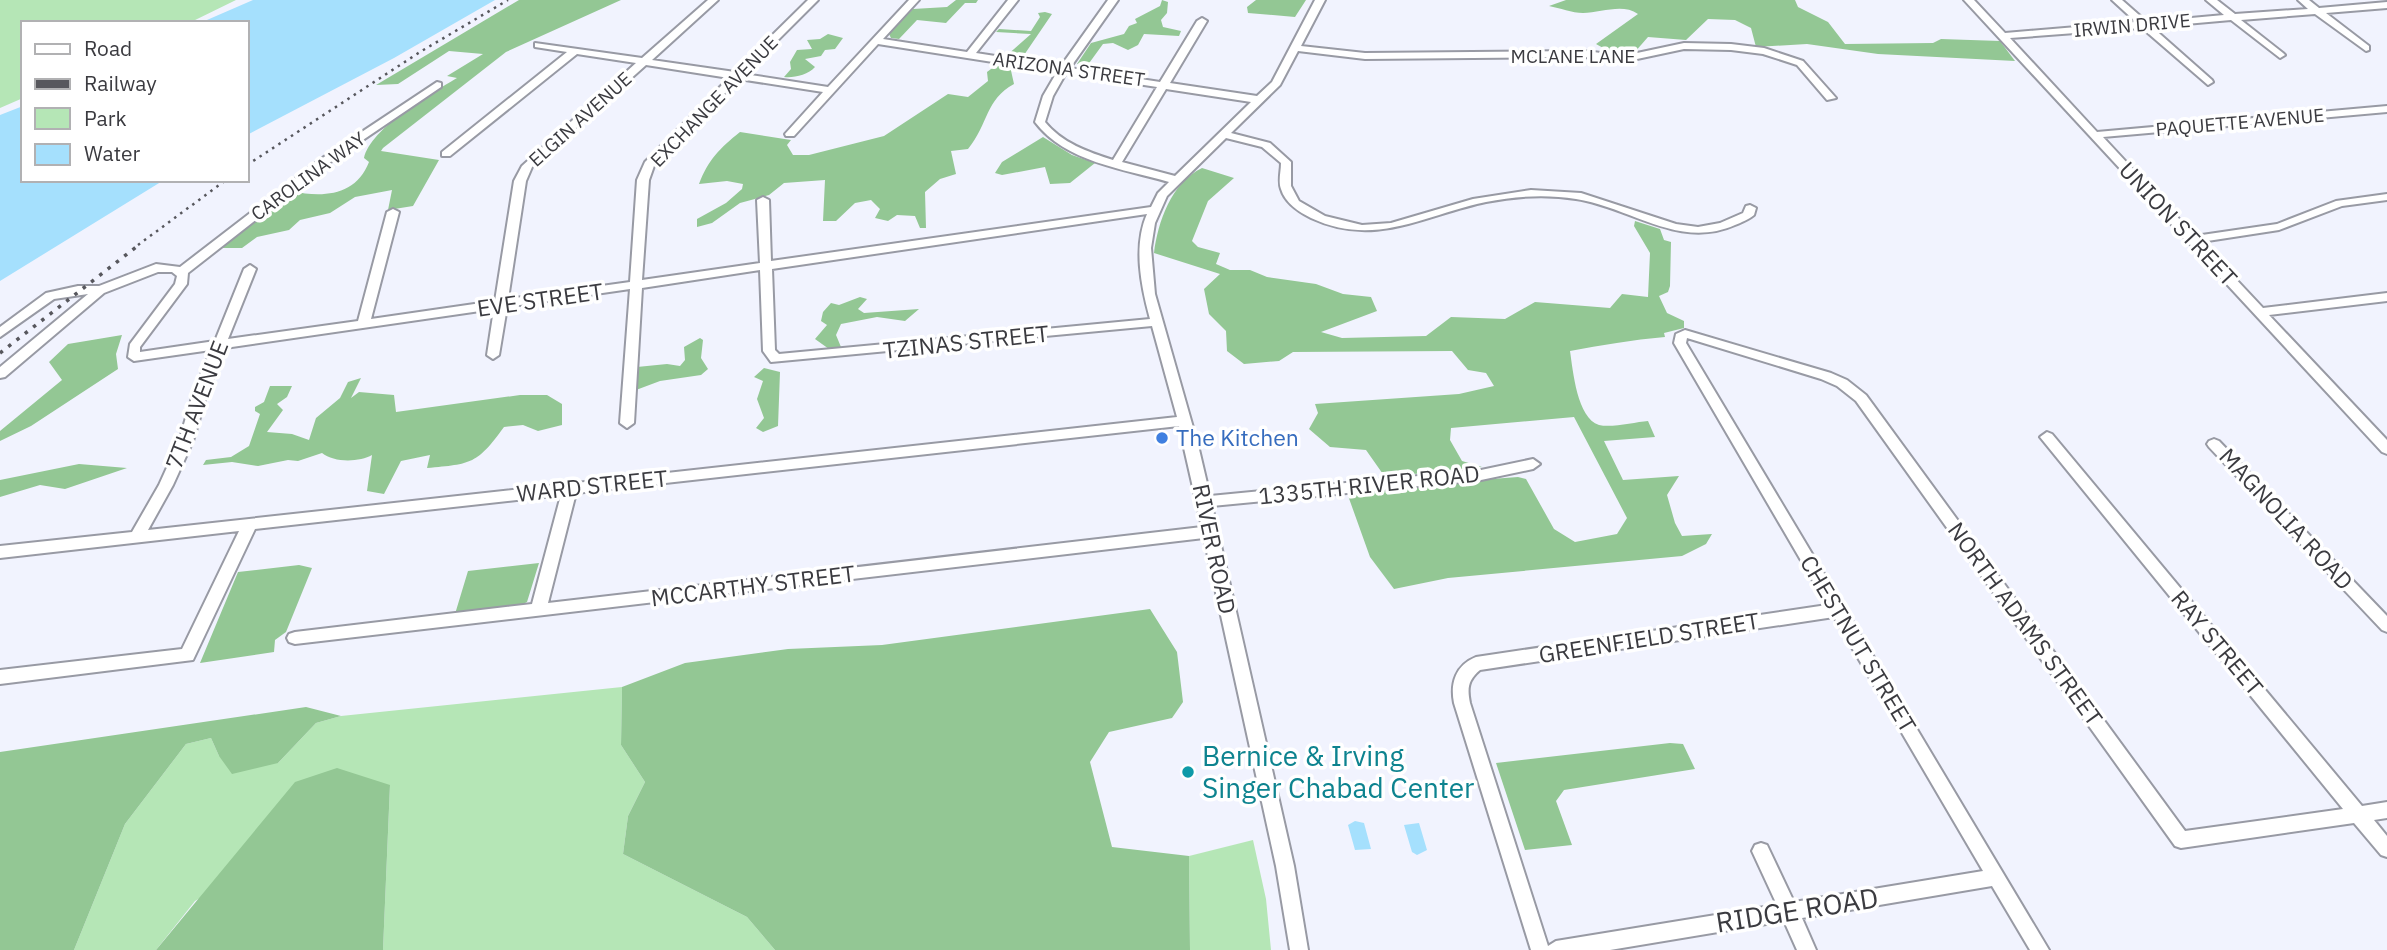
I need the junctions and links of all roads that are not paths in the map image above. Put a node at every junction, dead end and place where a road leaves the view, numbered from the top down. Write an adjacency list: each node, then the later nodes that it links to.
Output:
1 (713, 0): 24 (street, ELGIN AVENUE)
2 (813, 0): 26 (street, EXCHANGE AVENUE)
3 (914, 0): 17 (street)
4 (1013, 0): 22 (street)
5 (1113, 0): 25 (street)
6 (1320, 0): 19 (street, RIVER ROAD)
7 (1969, 0): 16 (street, UNION STREET)
8 (2117, 0): 15 (street)
9 (2211, 0): 13 (street)
10 (2304, 0): 12 (street)
11 (2387, 5): 12 (street, IRWIN DRIVE)
12 (2317, 10): 13 (street, IRWIN DRIVE); 20 (street)
13 (2230, 16): 15 (street, IRWIN DRIVE); 23 (street)
14 (1202, 21): 28 (street)
15 (2143, 23): 16 (street, IRWIN DRIVE); 27 (street)
16 (2003, 36): 36 (street, UNION STREET)
17 (876, 41): 22 (street, ARIZONA STREET); 30 (street)
18 (538, 46): 21 (street)
19 (1296, 48): 31 (street, MCLANE LANE); 32 (street, RIVER ROAD)
20 (2366, 48)
21 (575, 51): 24 (street); 37 (street)
22 (970, 54): 25 (street, ARIZONA STREET)
23 (2280, 55)
24 (642, 61): 26 (street); 52 (street, ELGIN AVENUE)
25 (1065, 69): 28 (street, ARIZONA STREET); 38 (street)
26 (735, 76): 30 (street); 49 (street, EXCHANGE AVENUE)
27 (2208, 82)
28 (1165, 83): 32 (street, ARIZONA STREET); 38 (street)
29 (437, 85): 48 (street, CAROLINA WAY)
30 (829, 90): 34 (street)
31 (1831, 98)
32 (1261, 100): 35 (street, RIVER ROAD)
33 (2387, 109): 36 (street, PAQUETTE AVENUE)
34 (790, 134)
35 (1224, 135): 39 (street, RIVER ROAD); 42 (street)
36 (2094, 135): 45 (street, UNION STREET)
37 (446, 154)
38 (1117, 162): 39 (street)
39 (1176, 180): 43 (street, RIVER ROAD)
40 (2387, 197): 45 (street)
41 (762, 200): 46 (street)
42 (1750, 208)
43 (1153, 210): 46 (street, EVE STREET); 54 (street, RIVER ROAD)
44 (393, 212): 55 (street)
45 (2192, 240): 53 (street, UNION STREET)
46 (766, 265): 49 (street, EVE STREET); 54 (street, TZINAS STREET)
47 (250, 269): 58 (street, 7TH AVENUE)
48 (181, 272): 50 (street); 58 (street, EVE STREET)
49 (636, 285): 52 (street, EVE STREET); 62 (street, EXCHANGE AVENUE)
50 (100, 289): 56 (street); 60 (street)
51 (2387, 297): 53 (street)
52 (502, 305): 55 (street, EVE STREET); 59 (street, ELGIN AVENUE)
53 (2259, 312): 65 (street, UNION STREET)
54 (1157, 322): 61 (street, RIVER ROAD)
55 (363, 325): 58 (street, EVE STREET)
56 (0, 333)
57 (1680, 337): 74 (street, CHESTNUT STREET); 79 (street, NORTH ADAMS STREET)
58 (219, 347): 71 (street, 7TH AVENUE)
59 (493, 355)
60 (0, 374)
61 (1184, 421): 67 (street, WARD STREET); 68 (street, RIVER ROAD)
62 (627, 423)
63 (2047, 437): 79 (street, RAY STREET)
64 (2214, 443): 75 (street, MAGNOLIA ROAD)
65 (2384, 443)
66 (1533, 464): 68 (street, 1335TH RIVER ROAD)
67 (570, 488): 69 (street, WARD STREET); 73 (street)
68 (1203, 502): 70 (street, RIVER ROAD)
69 (250, 524): 71 (street, WARD STREET); 77 (street)
70 (1210, 532): 73 (street, MCCARTHY STREET); 84 (street, RIVER ROAD)
71 (136, 537): 72 (street, WARD STREET)
72 (0, 552)
73 (538, 610): 76 (street, MCCARTHY STREET)
74 (1837, 610): 82 (street, CHESTNUT STREET); 85 (street, GREENFIELD STREET)
75 (2387, 626)
76 (295, 638)
77 (0, 677)
78 (2387, 810): 79 (street)
79 (2358, 815): 80 (street, RAY STREET)
80 (2387, 849)
81 (1761, 852): 83 (street)
82 (1997, 877): 83 (street, RIDGE ROAD); 88 (street, CHESTNUT STREET)
83 (1789, 911): 86 (street, RIDGE ROAD); 87 (street)
84 (1299, 950)
85 (1540, 950)
86 (1559, 950)
87 (1807, 950)
88 (2040, 950)

